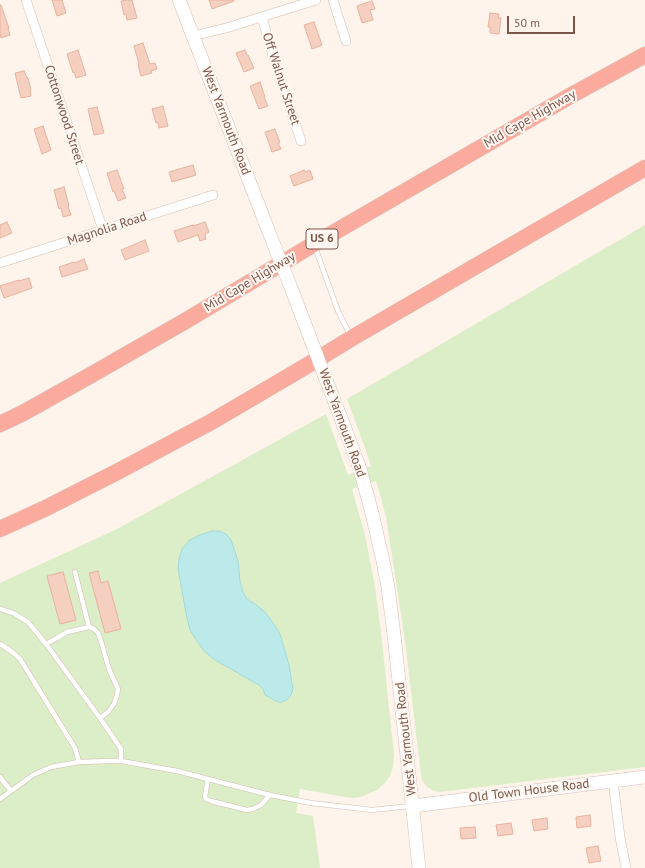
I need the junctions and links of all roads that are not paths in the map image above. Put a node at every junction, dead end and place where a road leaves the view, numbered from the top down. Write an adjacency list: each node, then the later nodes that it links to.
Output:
1 (26, 0): 12 (street, Cottonwood Street)
2 (179, 0): 6 (main road, West Yarmouth Road)
3 (316, 0): 5 (street)
4 (333, 0): 7 (street)
5 (262, 17): 6 (street); 9 (street, Off Walnut Street)
6 (193, 36): 33 (main road, West Yarmouth Road, bridge)
7 (346, 41)
8 (645, 55): 13 (highway, Mid Cape Highway / US 6)
9 (302, 141)
10 (645, 168): 15 (highway)
11 (213, 195): 12 (street, Magnolia Road)
12 (103, 230): 14 (street, Magnolia Road)
13 (314, 244): 15 (lane); 16 (highway, Mid Cape Highway / US 6)
14 (0, 263)
15 (352, 338): 17 (highway)
16 (0, 424)
17 (0, 529)
18 (74, 572): 20 (lane)
19 (0, 609): 22 (lane)
20 (89, 627): 22 (lane); 23 (lane)
21 (0, 644): 24 (lane)
22 (46, 644): 23 (lane)
23 (100, 718): 25 (lane)
24 (79, 762): 25 (lane); 30 (lane)
25 (121, 762): 28 (lane)
26 (0, 777): 30 (lane)
27 (645, 777): 29 (main road, Old Town House Road)
28 (208, 780): 31 (lane); 31 (lane)
29 (614, 781): 33 (main road, Old Town House Road); 35 (street)
30 (11, 791): 32 (lane)
31 (270, 794): 33 (lane)
32 (0, 799)
33 (413, 806): 34 (main road, West Yarmouth Road)
34 (419, 868)
35 (626, 868)

